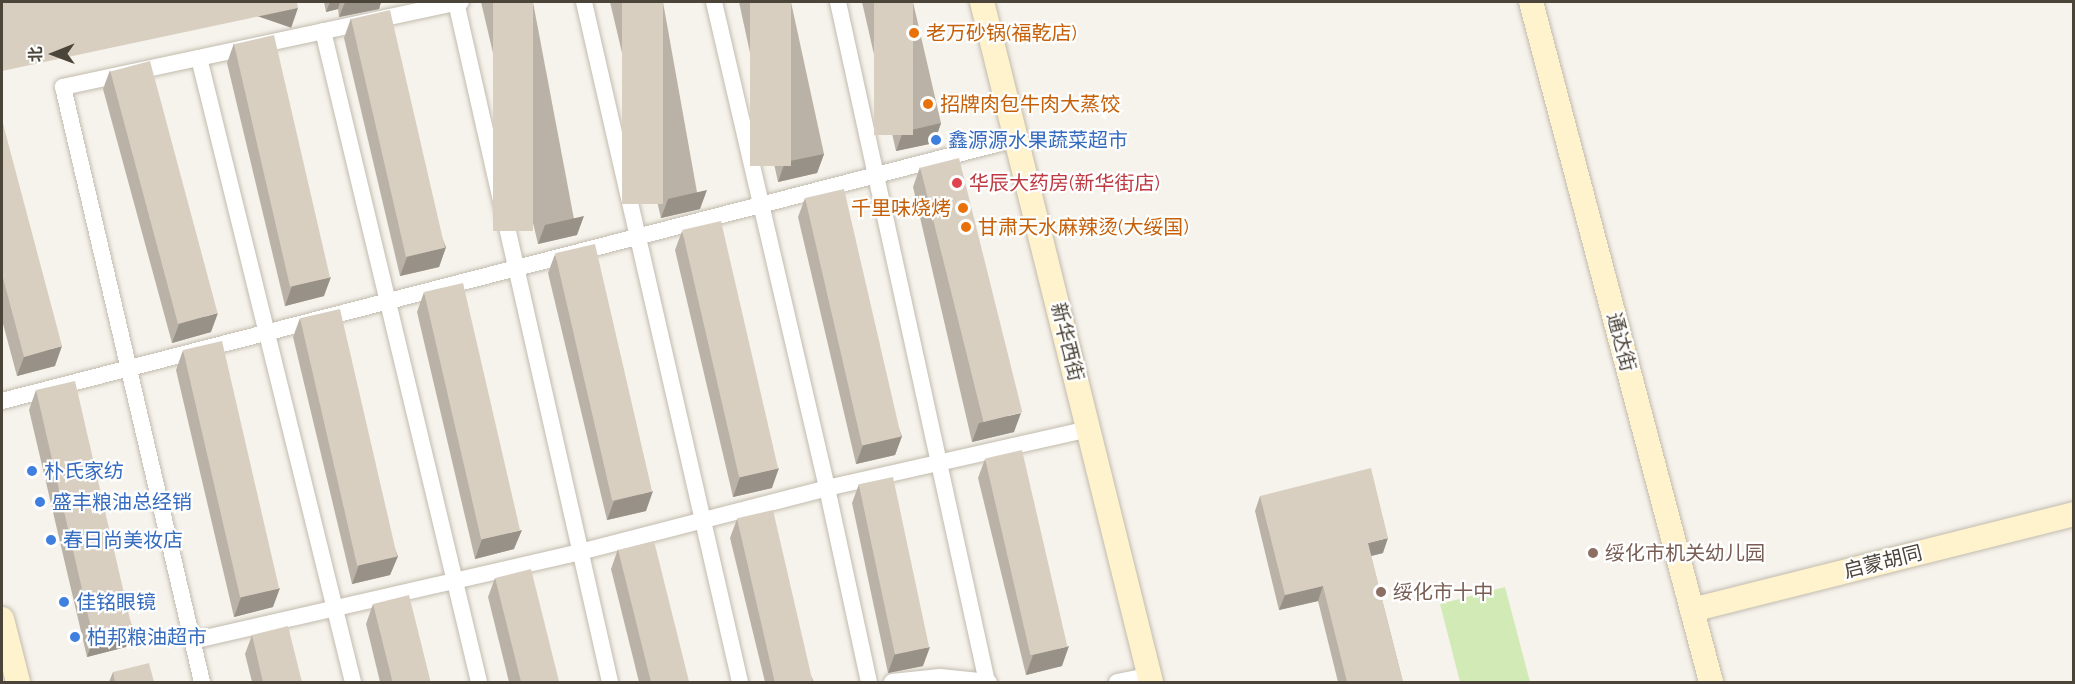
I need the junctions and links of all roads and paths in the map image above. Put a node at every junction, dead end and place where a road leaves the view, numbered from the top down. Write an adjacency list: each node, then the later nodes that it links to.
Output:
1 (459, 2): 7 (street); 13 (street)
2 (584, 2): 12 (street)
3 (714, 2): 11 (street)
4 (838, 2): 10 (street)
5 (982, 2): 9 (street, 新华西街)
6 (1531, 2): 26 (street, 通达街)
7 (323, 32): 8 (street); 14 (street)
8 (199, 58): 15 (street); 16 (street)
9 (1016, 139): 10 (street); 18 (street, 新华西街)
10 (877, 176): 11 (street); 19 (street)
11 (762, 205): 12 (street); 20 (street)
12 (638, 237): 13 (street); 22 (street)
13 (516, 268): 14 (street); 23 (street)
14 (388, 301): 15 (street); 24 (street)
15 (267, 332): 16 (street); 25 (street)
16 (129, 368): 17 (street); 28 (street)
17 (2, 401)
18 (1089, 429): 19 (street); 29 (street, 新华西街)
19 (939, 461): 20 (street); 38 (street)
20 (827, 488): 22 (street); 36 (street)
21 (2073, 514): 26 (street, 启蒙胡同)
22 (703, 519): 23 (street); 35 (street)
23 (580, 552): 24 (street); 34 (street)
24 (454, 579): 25 (street); 33 (street)
25 (336, 608): 28 (street); 32 (street)
26 (1692, 610): 40 (street, 通达街)
27 (2, 619): 30 (street)
28 (192, 641): 31 (street)
29 (1150, 679): 39 (street)
30 (18, 682)
31 (202, 682)
32 (353, 682)
33 (479, 682)
34 (610, 682)
35 (740, 682)
36 (869, 682)
37 (892, 682): 38 (street)
38 (988, 682)
39 (1117, 682)
40 (1711, 682)

